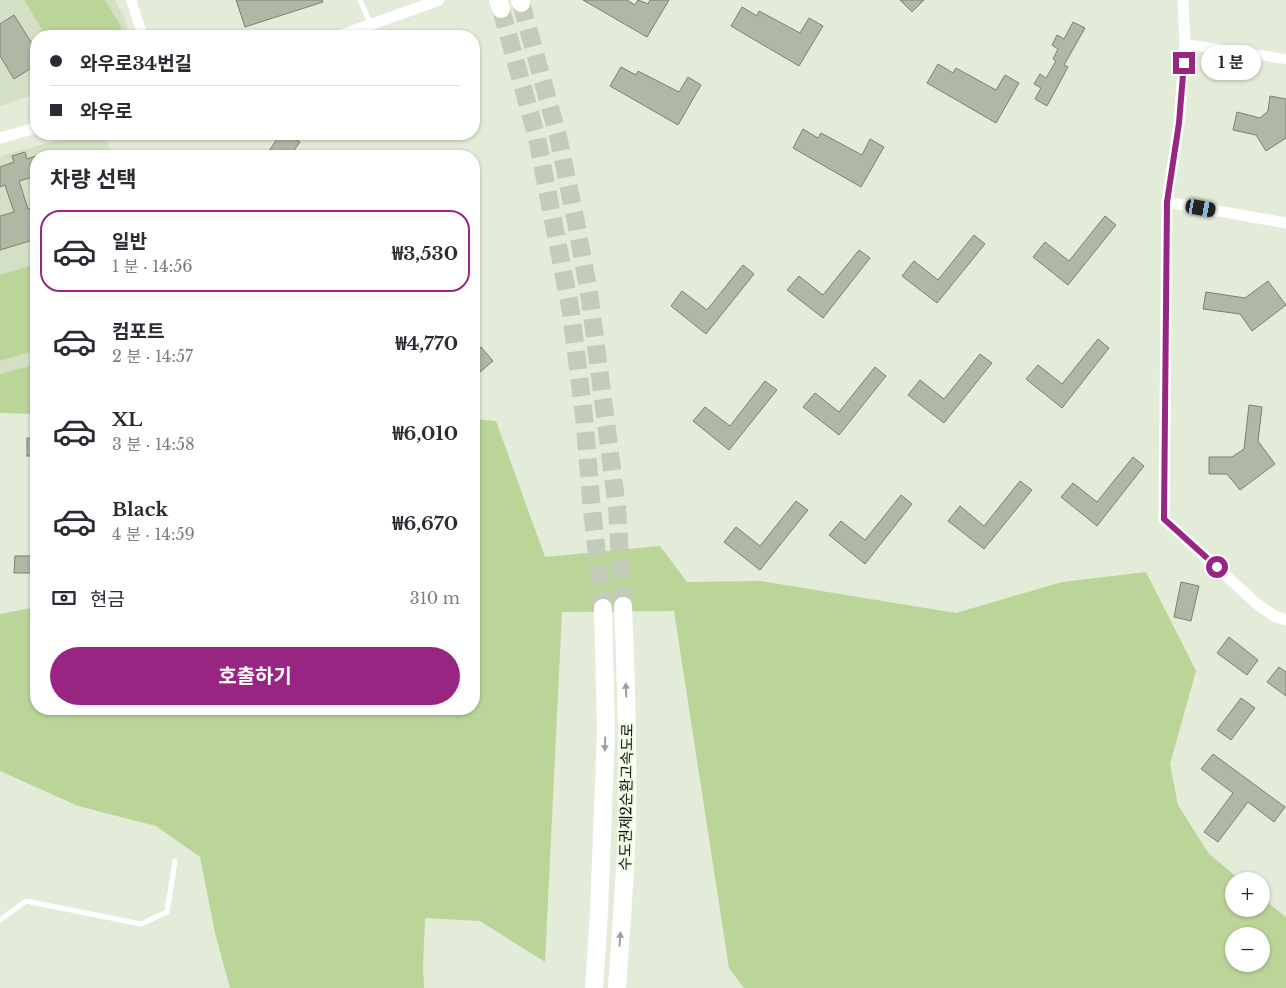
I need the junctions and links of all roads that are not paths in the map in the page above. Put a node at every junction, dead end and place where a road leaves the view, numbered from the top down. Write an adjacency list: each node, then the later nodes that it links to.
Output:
1 (131, 0): 6 (street)
2 (360, 0): 5 (lane)
3 (439, 0): 5 (street)
4 (1183, 0): 8 (street)
5 (371, 24): 7 (street)
6 (141, 30)
7 (355, 30)
8 (1185, 44): 9 (street); 12 (street)
9 (1286, 59)
10 (30, 130): 11 (street)
11 (0, 138)
12 (1167, 202): 13 (street); 16 (street)
13 (1286, 223)
14 (623, 606): 20 (highway, 수도권제2순환고속도로, one-way to 14)
15 (603, 608): 19 (highway, 수도권제2순환고속도로, one-way to 19)
16 (1286, 620)
17 (175, 861): 18 (lane)
18 (0, 920)
19 (594, 988)
20 (617, 988)

